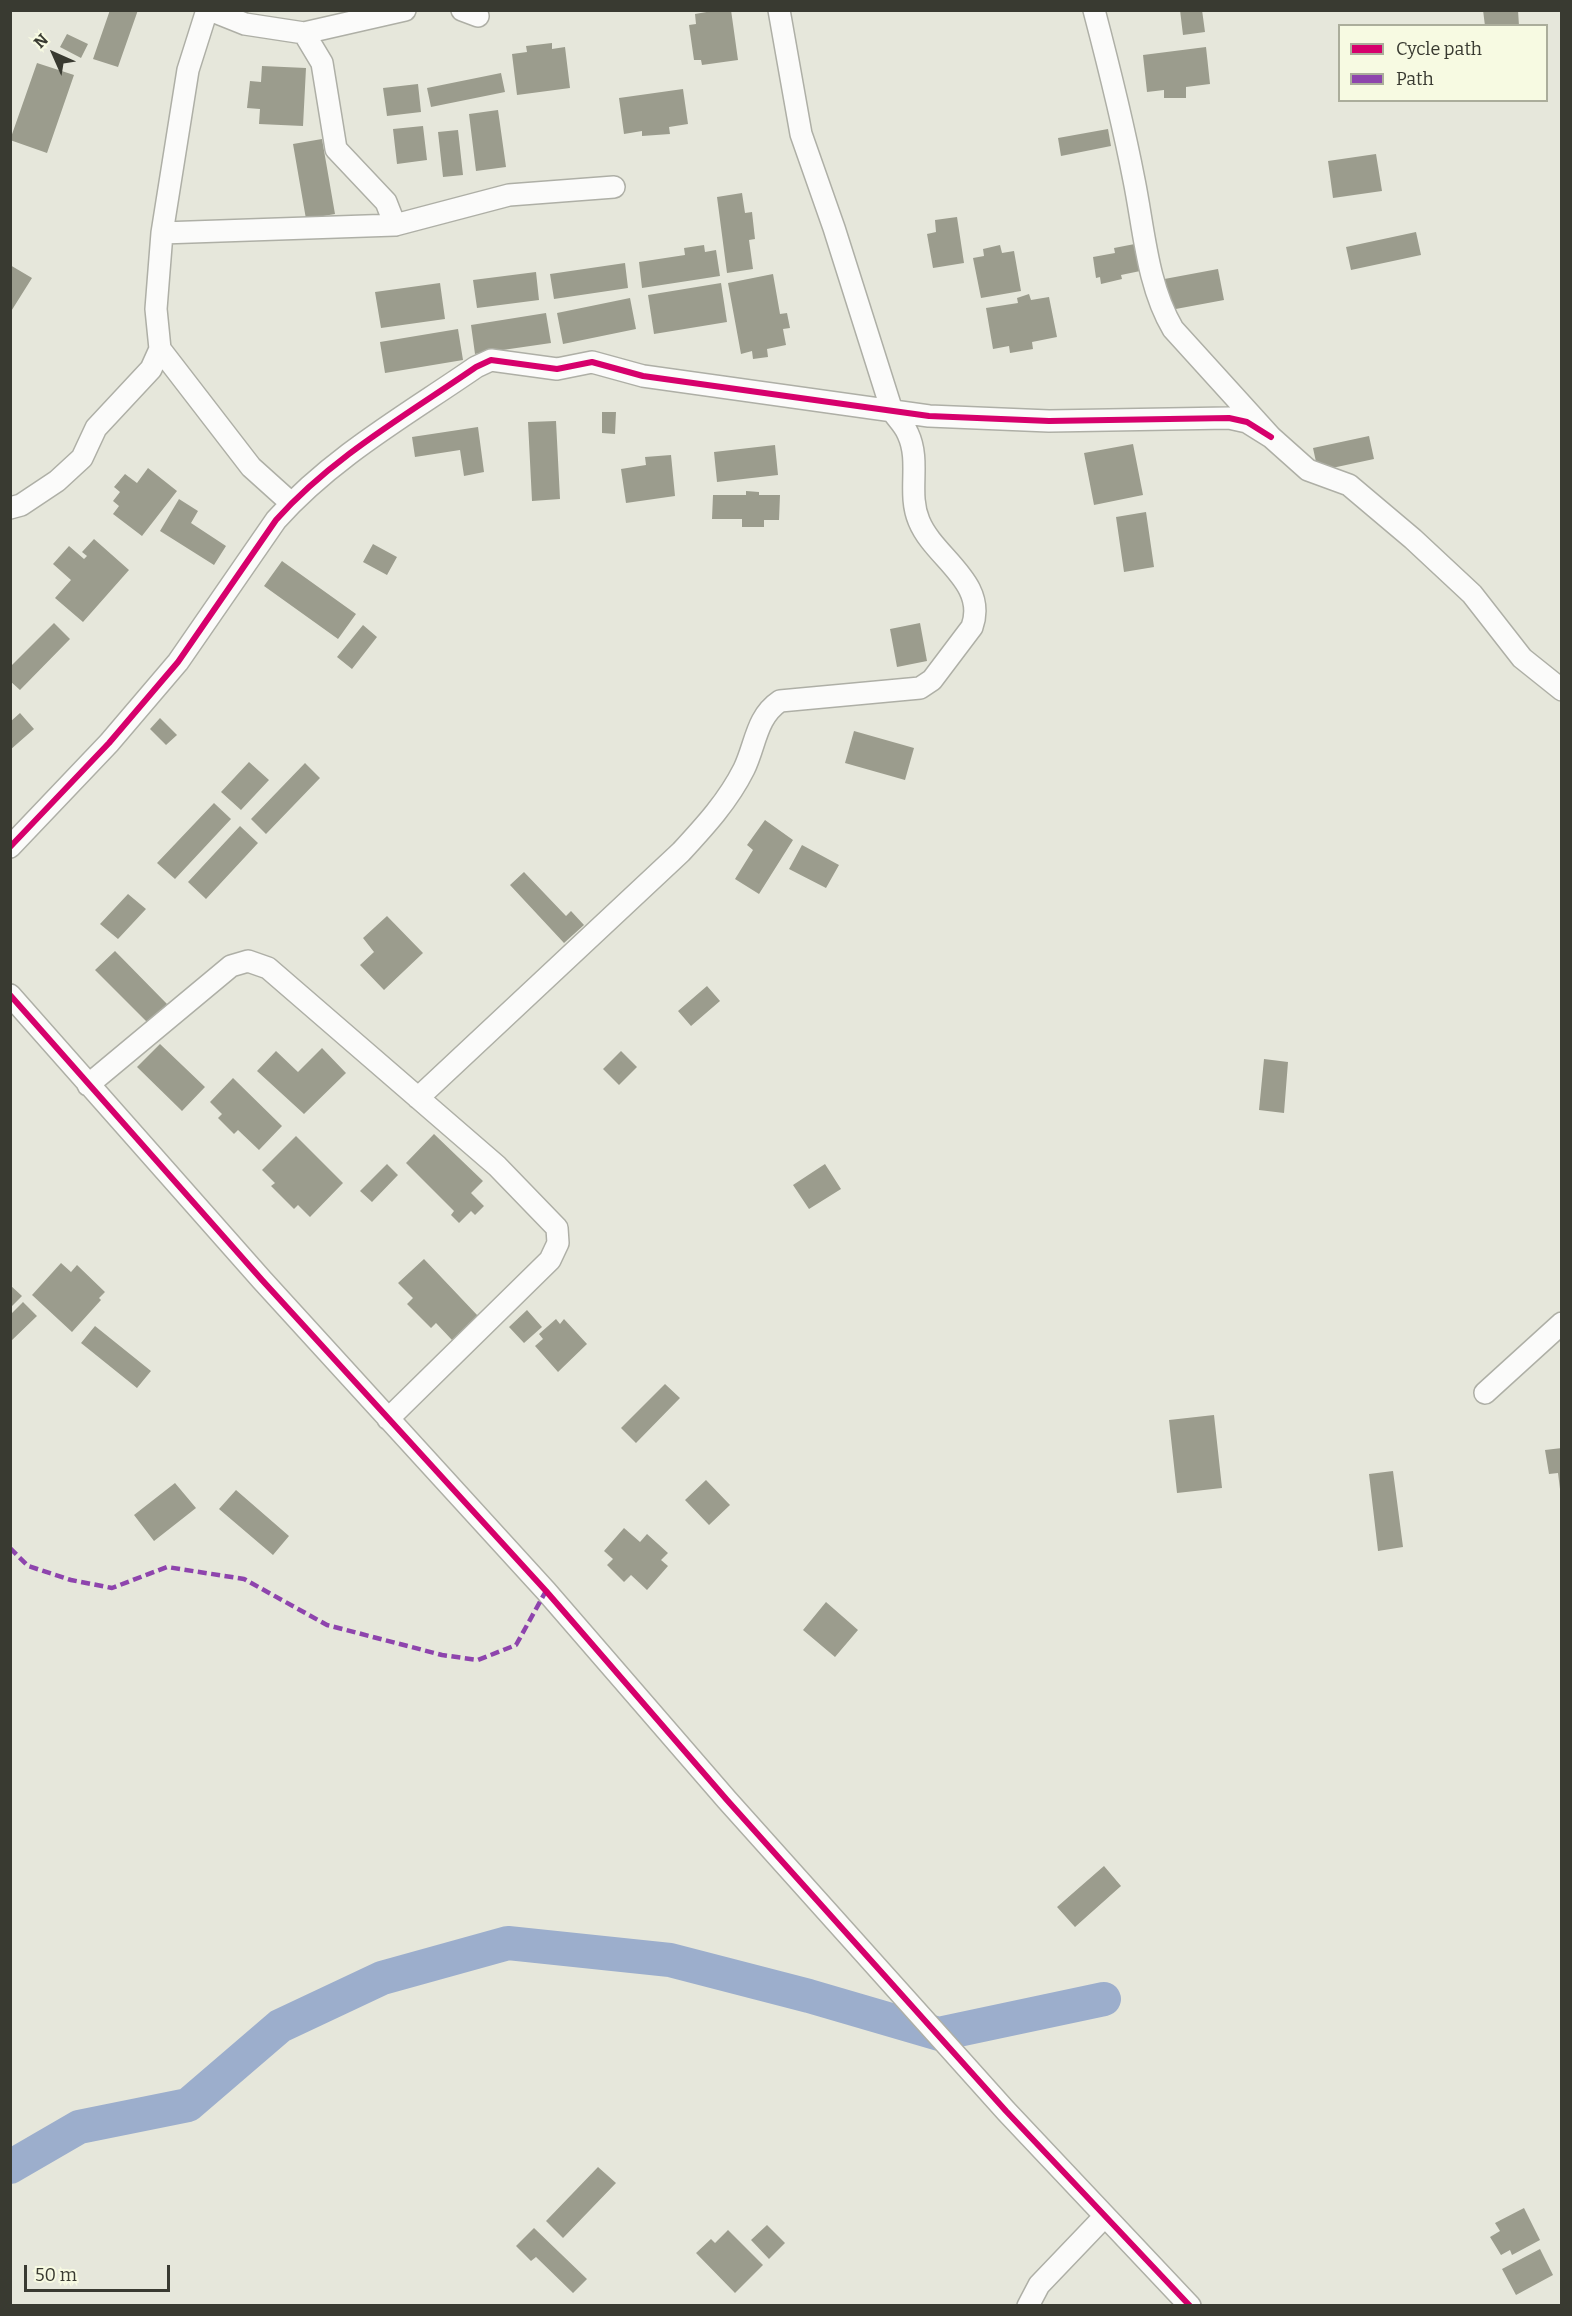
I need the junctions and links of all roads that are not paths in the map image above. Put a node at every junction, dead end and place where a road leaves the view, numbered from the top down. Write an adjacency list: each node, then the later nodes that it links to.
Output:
1 (209, 10): 5 (street); 8 (street)
2 (405, 10): 5 (street)
3 (779, 10): 10 (street)
4 (1094, 10): 11 (street)
5 (304, 33): 7 (street)
6 (614, 187): 7 (street)
7 (395, 225): 8 (street)
8 (162, 233): 9 (street)
9 (160, 349): 12 (street); 13 (street)
10 (892, 411): 11 (street); 12 (street); 18 (street)
11 (1271, 437): 14 (street)
12 (291, 503): 15 (street)
13 (10, 508)
14 (1562, 690)
15 (10, 847)
16 (13, 1008): 17 (street)
17 (88, 1085): 18 (street); 21 (street)
18 (418, 1098): 21 (street)
19 (1562, 1323): 20 (street)
20 (1485, 1394)
21 (388, 1419): 22 (street)
22 (1105, 2216): 23 (street); 24 (street)
23 (1028, 2306)
24 (1190, 2306)

